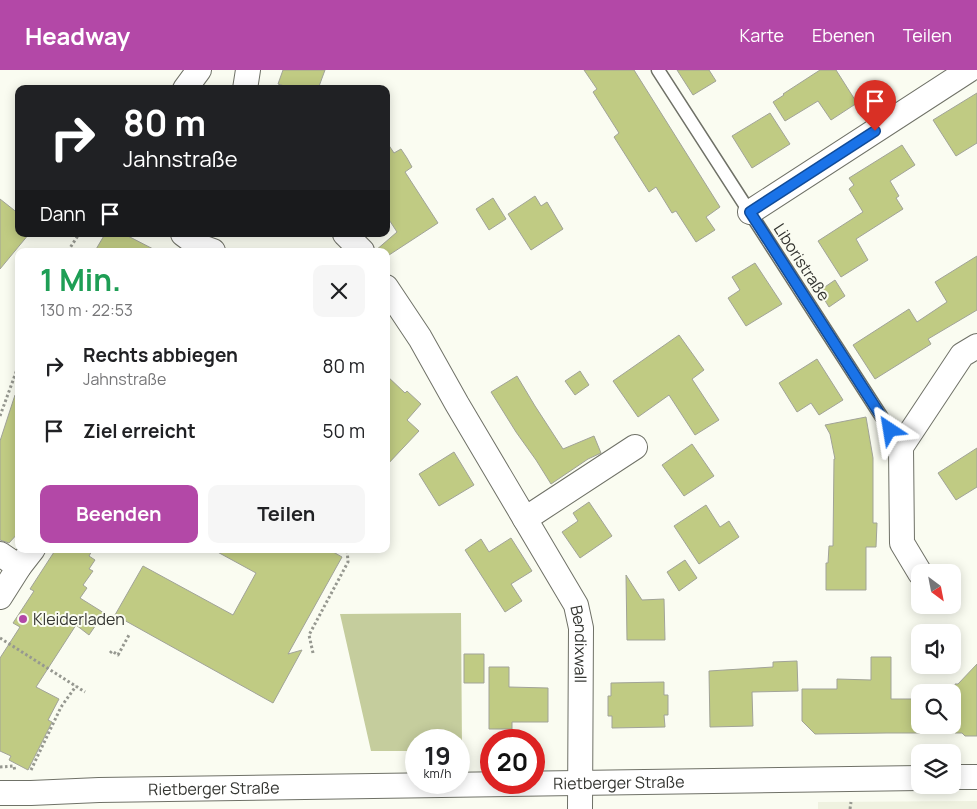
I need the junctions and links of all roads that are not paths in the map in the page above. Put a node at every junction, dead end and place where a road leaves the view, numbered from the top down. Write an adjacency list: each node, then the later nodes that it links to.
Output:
1 (199, 70): 5 (street)
2 (248, 70): 6 (street)
3 (658, 70): 7 (lane, Liboristraße)
4 (969, 70): 7 (street)
5 (188, 85)
6 (246, 85)
7 (750, 212): 15 (lane, Liboristraße)
8 (187, 237): 10 (street)
9 (348, 237): 11 (street)
10 (205, 248)
11 (359, 248)
12 (390, 293): 16 (street, Bendixwall)
13 (977, 346): 15 (street)
14 (635, 447): 16 (street)
15 (901, 447): 19 (street)
16 (525, 519): 25 (street, Bendixwall)
17 (30, 553): 20 (street)
18 (0, 554): 20 (street)
19 (915, 564)
20 (19, 567): 21 (street)
21 (0, 597)
22 (961, 777): 23 (street)
23 (977, 777)
24 (911, 778): 25 (street, Rietberger Straße)
25 (580, 783): 27 (street, Rietberger Straße); 28 (street, Bendixwall)
26 (12, 791): 27 (street, Rietberger Straße)
27 (100, 799)
28 (580, 809)

